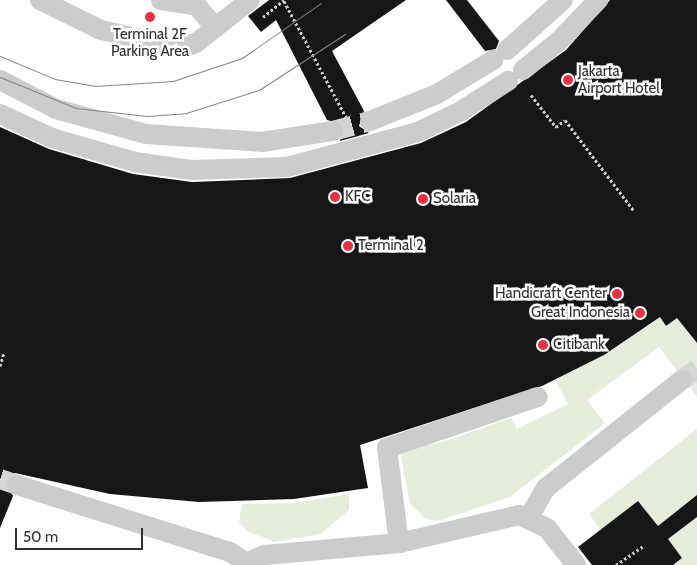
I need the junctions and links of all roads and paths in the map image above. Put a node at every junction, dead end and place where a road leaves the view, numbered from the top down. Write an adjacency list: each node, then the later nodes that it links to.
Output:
1 (40, 0): 9 (street)
2 (161, 0): 7 (street)
3 (250, 0): 9 (street)
4 (284, 0): 8 (path); 13 (path)
5 (563, 0): 13 (street)
6 (598, 0): 12 (street)
7 (208, 10): 9 (street)
8 (263, 17)
9 (200, 40)
10 (0, 80): 13 (street)
11 (531, 95): 14 (path)
12 (0, 114)
13 (351, 126)
14 (634, 212)
15 (4, 353): 16 (path)
16 (0, 366)
17 (682, 380): 20 (street)
18 (538, 397): 21 (street)
19 (17, 485): 23 (street)
20 (529, 517): 21 (street); 24 (street)
21 (399, 543): 23 (street)
22 (645, 545): 25 (path)
23 (243, 563)
24 (576, 565)
25 (616, 565)

